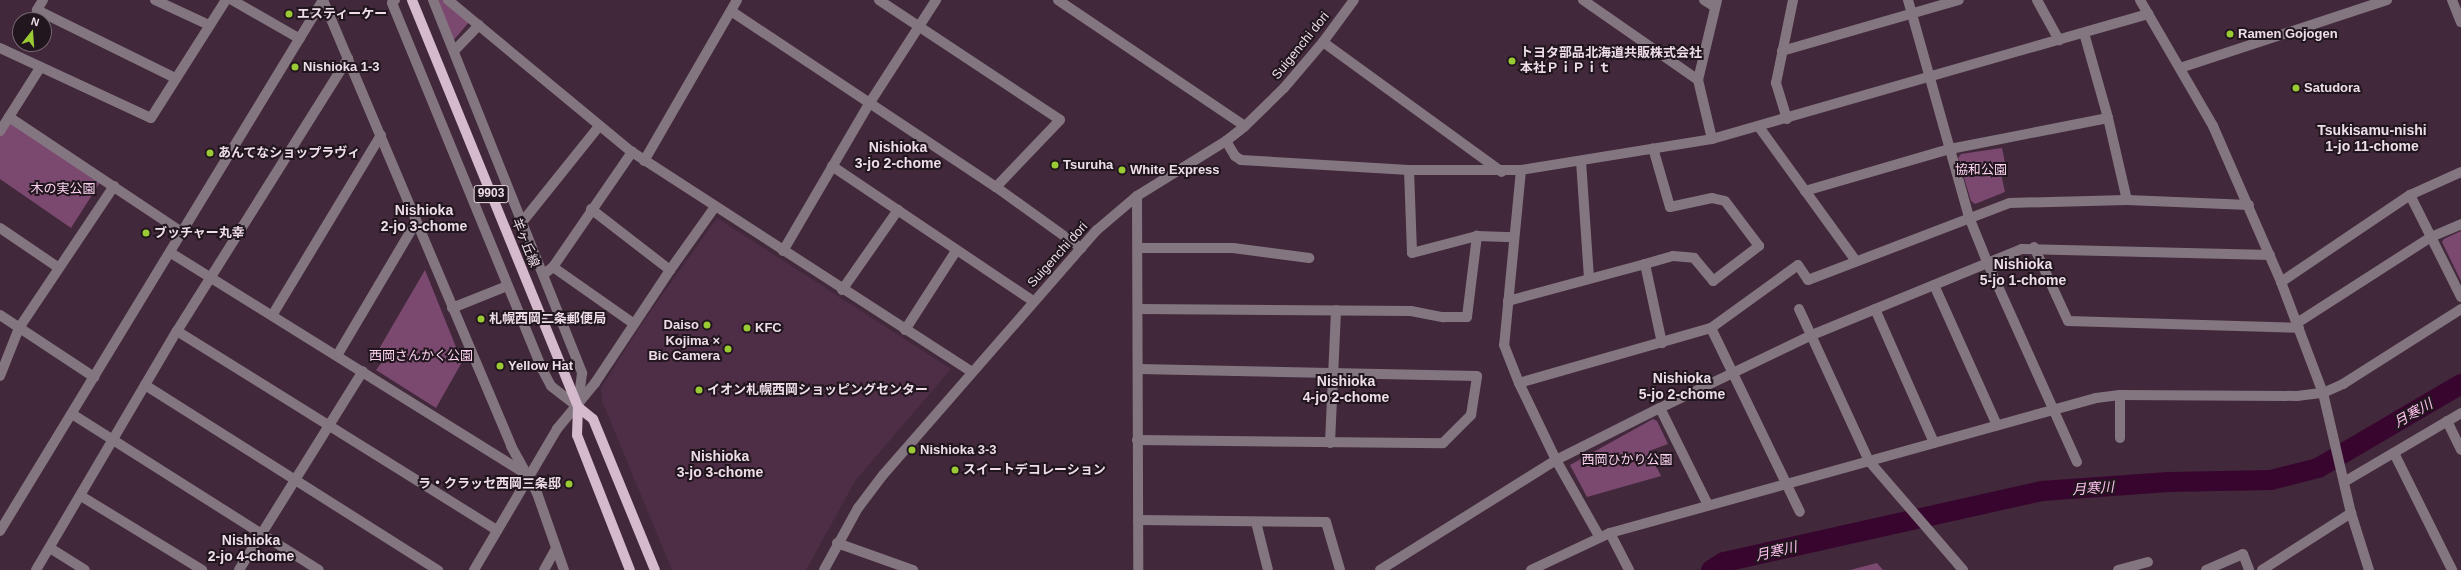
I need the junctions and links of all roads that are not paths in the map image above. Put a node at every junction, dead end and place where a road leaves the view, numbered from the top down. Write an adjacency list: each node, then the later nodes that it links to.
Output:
1 (43, 0): 43 (street)
2 (155, 0): 29 (street)
3 (226, 0): 29 (street)
4 (232, 0): 33 (street)
5 (323, 0): 33 (street); 39 (street)
6 (395, 0): 104 (street)
7 (412, 0): 137 (main road, 羊ヶ丘線 / 9903)
8 (433, 0): 37 (street)
9 (448, 0): 30 (street)
10 (737, 0): 25 (street)
11 (879, 0): 31 (street)
12 (936, 0): 31 (street)
13 (1058, 0): 50 (street)
14 (1354, 0): 35 (street, Suigenchi dori)
15 (1582, 0): 44 (street)
16 (1704, 0): 24 (street)
17 (1793, 0): 38 (street)
18 (1908, 0): 26 (street)
19 (1959, 0): 26 (street)
20 (2037, 0): 34 (street)
21 (2140, 0): 27 (street)
22 (2387, 0): 41 (street)
23 (2452, 0): 28 (street)
24 (1716, 4): 44 (street)
25 (731, 11): 45 (street); 59 (street)
26 (1912, 14): 38 (street); 42 (street)
27 (2148, 14): 32 (street); 41 (street)
28 (2461, 22)
29 (208, 25): 43 (street)
30 (478, 25): 37 (street); 49 (street)
31 (918, 26): 45 (street); 67 (street)
32 (2084, 33): 34 (street); 47 (street)
33 (300, 39): 81 (street)
34 (2059, 40): 42 (street)
35 (1323, 42): 50 (street, Suigenchi dori); 64 (street)
36 (0, 48): 40 (street)
37 (454, 51): 77 (street)
38 (1782, 51): 48 (street)
39 (348, 58): 53 (street); 100 (street)
40 (40, 68): 43 (street); 46 (street)
41 (2180, 68): 72 (street)
42 (1930, 77): 48 (street); 57 (street)
43 (175, 78)
44 (1698, 80): 54 (street)
45 (869, 104): 61 (street); 67 (street)
46 (9, 117): 52 (street); 66 (street)
47 (2108, 118): 57 (street); 71 (street)
48 (1787, 119): 51 (street)
49 (599, 126): 58 (street); 77 (street)
50 (1245, 126): 55 (street, Suigenchi dori)
51 (1759, 127): 54 (street); 68 (street)
52 (0, 131)
53 (381, 135): 78 (street); 115 (street)
54 (1712, 140): 56 (street)
55 (1226, 141): 62 (street); 70 (street, Suigenchi dori)
56 (1653, 148): 60 (street); 94 (street)
57 (1950, 149): 68 (street); 76 (street)
58 (632, 152): 59 (street); 74 (street)
59 (644, 161): 73 (street)
60 (1581, 161): 63 (street); 101 (street)
61 (832, 166): 75 (street); 88 (street)
62 (1409, 170): 64 (street); 82 (street)
63 (1521, 170): 64 (street); 83 (street)
64 (1502, 172)
65 (2461, 172): 69 (street)
66 (114, 186): 81 (street); 97 (street)
67 (996, 187): 85 (street)
68 (1805, 190): 93 (street)
69 (2410, 195): 84 (street); 102 (street)
70 (1137, 196): 85 (street, Suigenchi dori); 86 (street)
71 (2127, 200): 72 (street); 76 (street)
72 (2250, 205): 91 (street)
73 (714, 208): 88 (street); 98 (street)
74 (591, 209): 96 (street); 98 (street)
75 (898, 210): 89 (street); 105 (street)
76 (1969, 217): 93 (street); 95 (street)
77 (523, 221): 99 (street)
78 (416, 222): 109 (street); 125 (street)
79 (2461, 224): 84 (street)
80 (0, 228): 97 (street)
81 (184, 232): 90 (street)
82 (1477, 236): 83 (street); 114 (street)
83 (1513, 237): 108 (street)
84 (2430, 237): 106 (street); 118 (street)
85 (1081, 248): 107 (street, Suigenchi dori)
86 (1138, 248): 92 (street); 110 (street)
87 (2034, 248): 91 (street); 95 (street); 118 (street)
88 (783, 251): 105 (street)
89 (956, 251): 107 (street); 121 (street)
90 (171, 252): 100 (street); 132 (street)
91 (2270, 255): 102 (street)
92 (1309, 258)
93 (1856, 261): 120 (street)
94 (1645, 264): 101 (street); 124 (street)
95 (1988, 264): 103 (street); 139 (street)
96 (553, 267): 99 (street); 117 (street)
97 (60, 268): 119 (street)
98 (670, 270): 117 (street)
99 (544, 274): 137 (street)
100 (211, 277): 115 (street); 122 (street)
101 (1589, 278): 108 (street)
102 (2281, 282): 118 (street)
103 (1934, 285): 112 (street); 143 (street)
104 (507, 286): 109 (street); 137 (street)
105 (842, 290): 121 (street)
106 (2461, 297)
107 (1033, 301): 128 (street, Suigenchi dori)
108 (1508, 301): 133 (street)
109 (452, 308): 155 (street)
110 (1138, 309): 114 (street); 126 (street)
111 (1799, 309): 123 (street)
112 (1875, 309): 123 (street); 149 (street)
113 (2461, 309): 135 (street)
114 (1336, 310): 129 (street)
115 (273, 314): 125 (street)
116 (0, 315): 119 (street)
117 (634, 324): 137 (street)
118 (2298, 326): 135 (street)
119 (19, 328): 131 (street); 132 (street)
120 (1710, 328): 124 (street); 130 (street)
121 (905, 330): 128 (street)
122 (177, 331): 134 (street); 144 (street)
123 (1812, 334): 130 (street); 153 (street)
124 (1662, 343): 133 (street)
125 (338, 354): 127 (street)
126 (1139, 369): 129 (street); 147 (street)
127 (363, 371): 144 (street); 155 (street)
128 (972, 372): 170 (street, Suigenchi dori)
129 (1333, 372): 148 (street); 148 (street)
130 (1731, 374): 138 (street); 158 (street)
131 (0, 376)
132 (94, 377): 141 (street)
133 (1519, 383): 152 (street)
134 (145, 385): 146 (street); 157 (street)
135 (2323, 393): 136 (street); 156 (street)
136 (2120, 395): 139 (street); 145 (street)
137 (578, 407): 155 (street); 183 (main road, 羊ヶ丘線 / 9903); 184 (main road)
138 (1660, 408): 152 (street); 160 (street)
139 (2056, 409): 143 (street); 154 (street)
140 (2461, 413): 142 (street)
141 (72, 414): 146 (street); 166 (street)
142 (2447, 421): 150 (street); 151 (street)
143 (1997, 425): 149 (street)
144 (330, 426): 157 (street); 165 (street)
145 (2120, 438)
146 (112, 439): 159 (street); 168 (street)
147 (1137, 440): 148 (street); 163 (street)
148 (1330, 443)
149 (1934, 443): 153 (street)
150 (2461, 450)
151 (2394, 453): 156 (street); 199 (street)
152 (1556, 460): 169 (street); 190 (street)
153 (1869, 461): 158 (street); 193 (street)
154 (2077, 462)
155 (529, 475): 165 (street); 172 (street)
156 (2343, 478): 162 (street)
157 (296, 480): 168 (street); 179 (street)
158 (1788, 484): 160 (street); 161 (street)
159 (81, 496): 171 (street); 176 (street)
160 (1708, 505): 167 (street)
161 (1800, 512)
162 (2351, 514): 197 (street); 198 (street)
163 (1138, 520): 164 (street); 187 (street)
164 (1256, 522): 188 (street); 189 (street)
165 (497, 530): 180 (street)
166 (0, 531)
167 (1610, 533): 169 (street); 192 (street)
168 (263, 534): 177 (street); 178 (street)
169 (1599, 536): 191 (street)
170 (837, 543): 185 (street, Suigenchi dori); 186 (street)
171 (50, 548): 174 (street); 175 (street)
172 (556, 548): 181 (street); 182 (street)
173 (2148, 562): 194 (street)
174 (36, 570)
175 (85, 570)
176 (202, 570)
177 (239, 570)
178 (318, 570)
179 (438, 570)
180 (474, 570)
181 (544, 570)
182 (564, 570)
183 (630, 570)
184 (655, 570)
185 (824, 570)
186 (913, 570)
187 (1138, 570)
188 (1268, 570)
189 (1340, 570)
190 (1380, 570)
191 (1531, 570)
192 (1629, 570)
193 (1963, 570)
194 (2118, 570)
195 (2206, 570): 196 (street)
196 (2249, 570)
197 (2262, 570)
198 (2369, 570)
199 (2452, 570)

